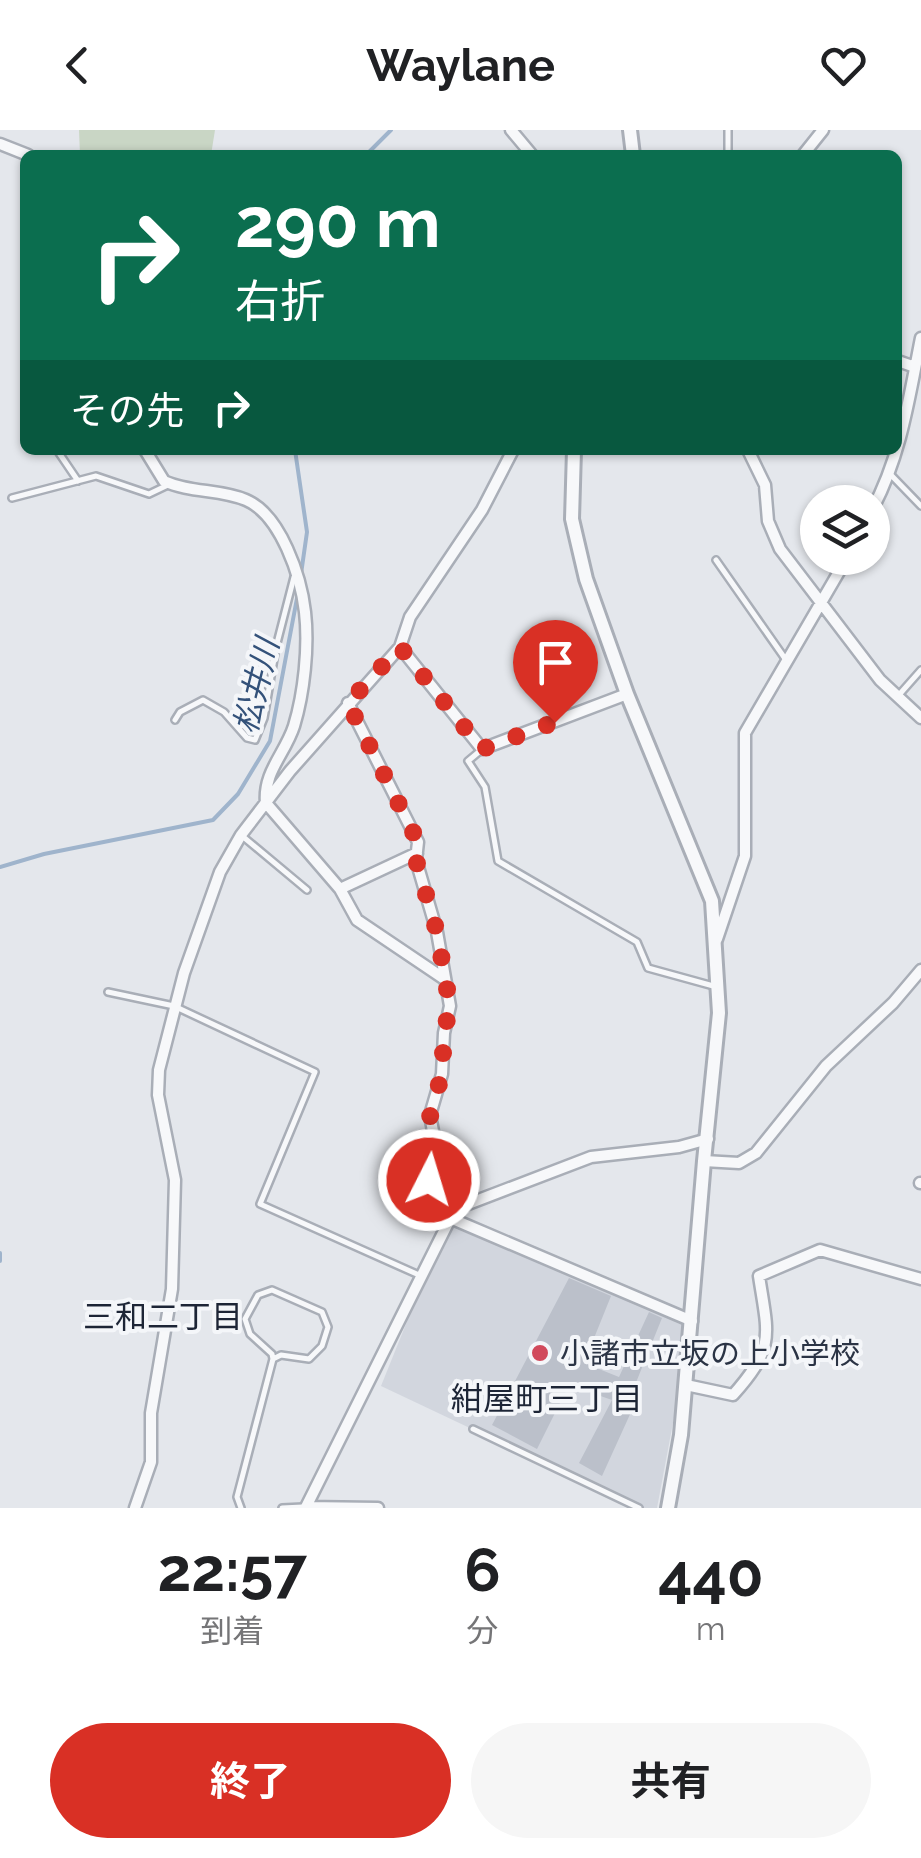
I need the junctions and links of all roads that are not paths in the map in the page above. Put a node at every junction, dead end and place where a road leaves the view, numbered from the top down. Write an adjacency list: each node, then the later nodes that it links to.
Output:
1 (511, 130): 3 (street)
2 (823, 130): 4 (street)
3 (528, 150)
4 (807, 150)
5 (921, 338): 7 (street)
6 (902, 362): 7 (street)
7 (915, 367): 8 (street)
8 (902, 426)
9 (60, 455): 16 (lane)
10 (147, 455): 17 (street)
11 (510, 455): 25 (street)
12 (574, 455): 28 (street)
13 (750, 455): 24 (street)
14 (895, 455): 15 (street)
15 (891, 475): 18 (street); 20 (lane)
16 (78, 481): 17 (lane); 19 (lane)
17 (170, 484): 22 (street)
18 (886, 485)
19 (12, 498)
20 (921, 506)
21 (716, 560): 26 (lane)
22 (295, 574): 32 (lane); 34 (street)
23 (837, 575): 24 (street)
24 (820, 606): 26 (street); 29 (street)
25 (400, 647): 30 (street); 33 (street)
26 (786, 660): 39 (street)
27 (921, 670): 29 (lane)
28 (627, 694): 33 (street); 39 (street)
29 (898, 696): 31 (street)
30 (348, 703): 34 (street); 36 (street)
31 (921, 718)
32 (175, 720)
33 (482, 749): 42 (lane)
34 (266, 804): 35 (street); 37 (street)
35 (241, 835): 38 (lane); 44 (street)
36 (417, 853): 37 (street); 41 (street)
37 (340, 888): 41 (street)
38 (307, 890)
39 (716, 941): 42 (street)
40 (921, 970): 46 (street)
41 (443, 978): 47 (street)
42 (719, 988): 45 (street)
43 (108, 992): 44 (lane)
44 (174, 1006): 48 (lane); 55 (street)
45 (708, 1139): 46 (street); 47 (street)
46 (704, 1161): 50 (street)
47 (453, 1214): 48 (street); 50 (street)
48 (419, 1274): 54 (street)
49 (921, 1279): 52 (street)
50 (692, 1321): 52 (street)
51 (272, 1359): 51 (lane); 56 (lane)
52 (686, 1384): 60 (street)
53 (473, 1429): 59 (lane)
54 (306, 1507): 57 (lane); 58 (street)
55 (135, 1508)
56 (241, 1508)
57 (282, 1508)
58 (378, 1508)
59 (639, 1508)
60 (668, 1508)

